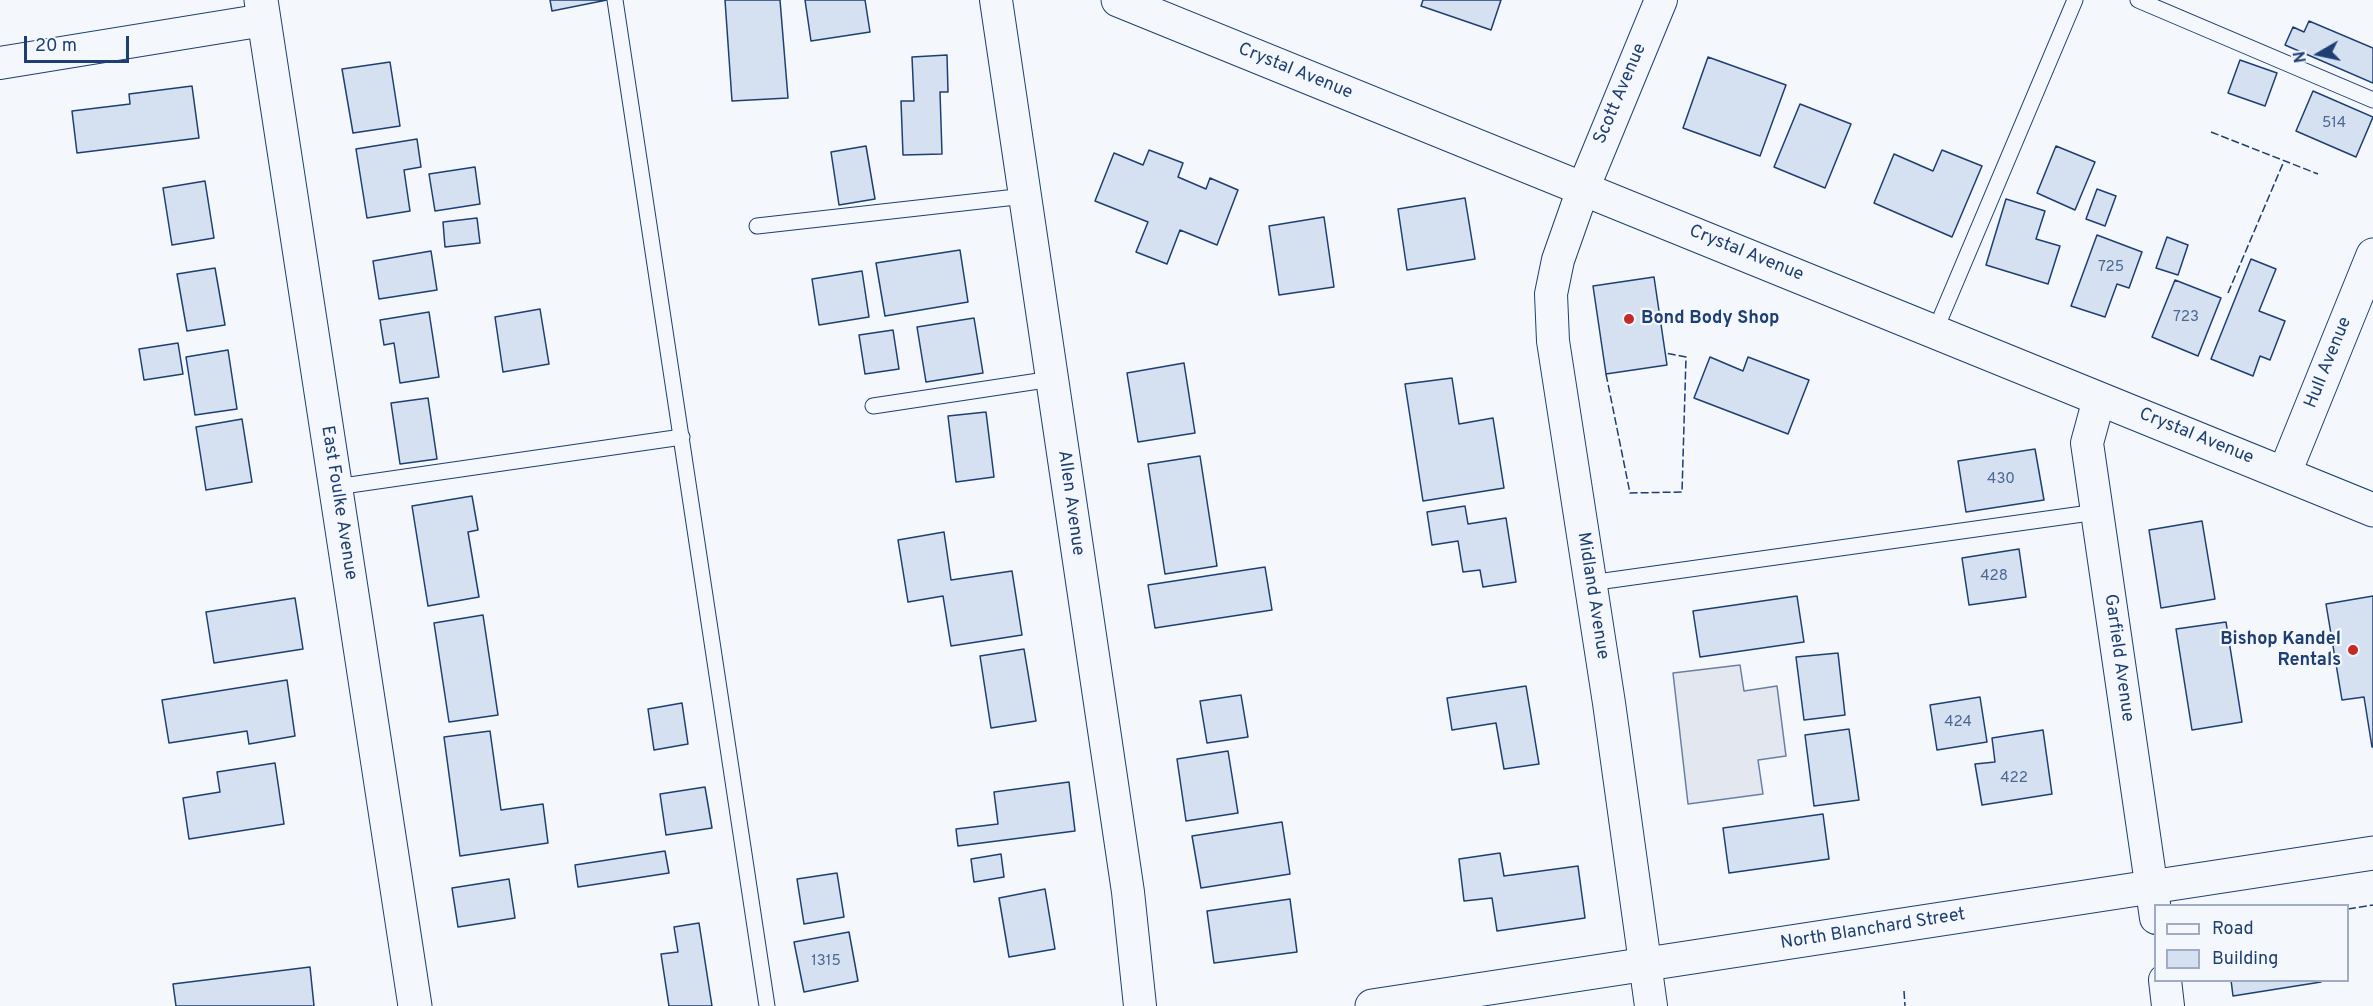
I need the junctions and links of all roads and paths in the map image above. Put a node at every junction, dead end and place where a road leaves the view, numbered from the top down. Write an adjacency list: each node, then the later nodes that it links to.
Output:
1 (615, 0): 18 (lane)
2 (996, 0): 11 (street, Allen Avenue)
3 (1118, 0): 10 (street, Crystal Avenue)
4 (1660, 0): 10 (street, Scott Avenue)
5 (2075, 0): 14 (lane)
6 (2138, 0): 9 (lane)
7 (262, 10): 8 (street); 20 (street, East Foulke Avenue)
8 (0, 63)
9 (2373, 100)
10 (1582, 189): 14 (street, Crystal Avenue); 23 (street, Midland Avenue)
11 (1025, 196): 12 (lane); 15 (street, Allen Avenue)
12 (758, 226)
13 (2373, 255): 19 (street, Hull Avenue)
14 (1935, 331): 16 (street, Crystal Avenue)
15 (1052, 379): 17 (lane); 30 (street, Allen Avenue)
16 (2099, 399): 19 (street, Crystal Avenue); 22 (street, Garfield Avenue)
17 (873, 406)
18 (682, 437): 20 (lane); 29 (lane)
19 (2285, 472): 21 (street, Crystal Avenue)
20 (336, 487): 28 (street, East Foulke Avenue)
21 (2373, 510)
22 (2097, 512): 23 (lane); 25 (street, Garfield Avenue)
23 (1590, 583): 26 (street, Midland Avenue)
24 (2373, 853): 25 (street, North Blanchard Street)
25 (2153, 903): 26 (street, North Blanchard Street)
26 (1645, 965): 31 (street, North Blanchard Street); 32 (street, Midland Avenue)
27 (2164, 982): 33 (street)
28 (416, 1006)
29 (768, 1006)
30 (1140, 1006)
31 (1372, 1006)
32 (1651, 1006)
33 (2168, 1006)

